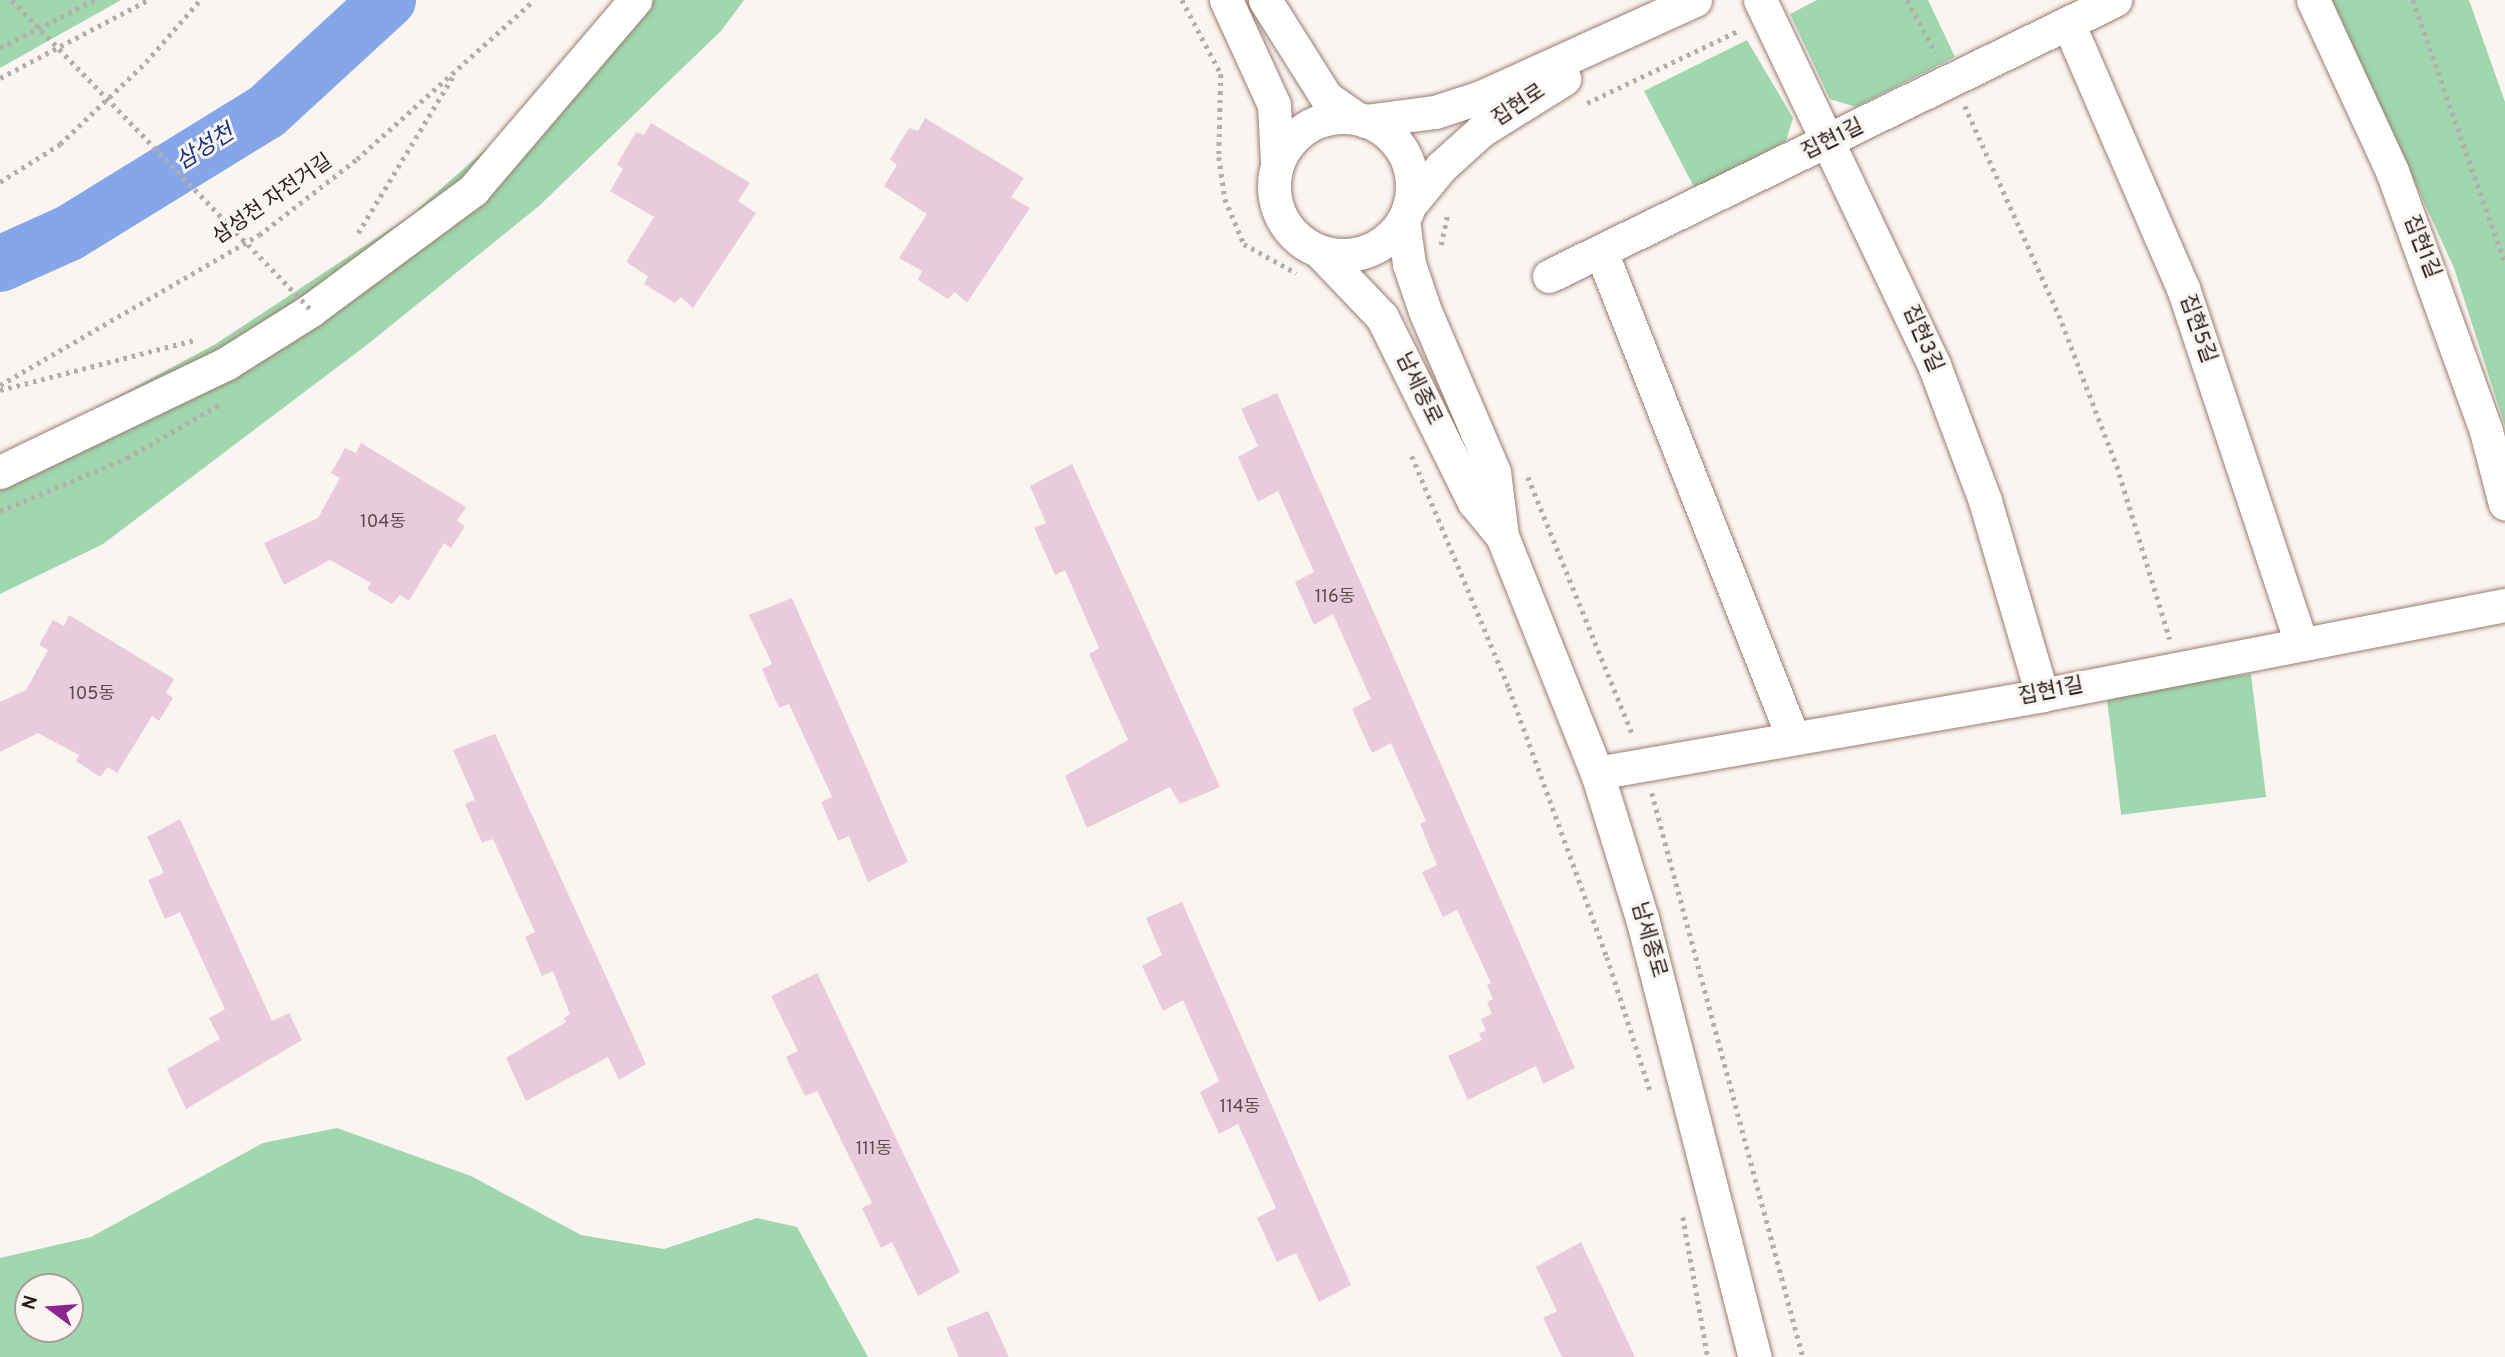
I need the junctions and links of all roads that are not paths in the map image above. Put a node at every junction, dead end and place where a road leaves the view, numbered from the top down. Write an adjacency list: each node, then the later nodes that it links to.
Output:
1 (635, 0): 17 (street)
2 (1226, 0): 12 (street)
3 (1265, 0): 10 (street)
4 (1695, 0): 8 (street, 집현로)
5 (1760, 0): 11 (street, 집현3길)
6 (2115, 0): 9 (street, 집현1길)
7 (2313, 0): 18 (street, 집현1길)
8 (1644, 25): 10 (street, 집현로); 13 (street, 집현로)
9 (2068, 25): 11 (street, 집현1길); 21 (street, 집현5길)
10 (1359, 119): 12 (street); 13 (street)
11 (1826, 143): 14 (street, 집현1길); 22 (street, 집현3길)
12 (1277, 162): 15 (street)
13 (1406, 213): 15 (street); 19 (street, 남세종로)
14 (1602, 254): 16 (street, 집현1길); 23 (street)
15 (1315, 266): 19 (street, 남세종로)
16 (1549, 276)
17 (0, 472)
18 (2505, 504)
19 (1502, 536): 24 (street, 남세종로)
20 (2505, 605): 21 (street, 집현1길)
21 (2301, 642): 22 (street, 집현1길)
22 (2042, 695): 23 (street, 집현1길)
23 (1793, 738): 24 (street, 집현1길)
24 (1597, 773): 25 (street, 남세종로)
25 (1755, 1357)

